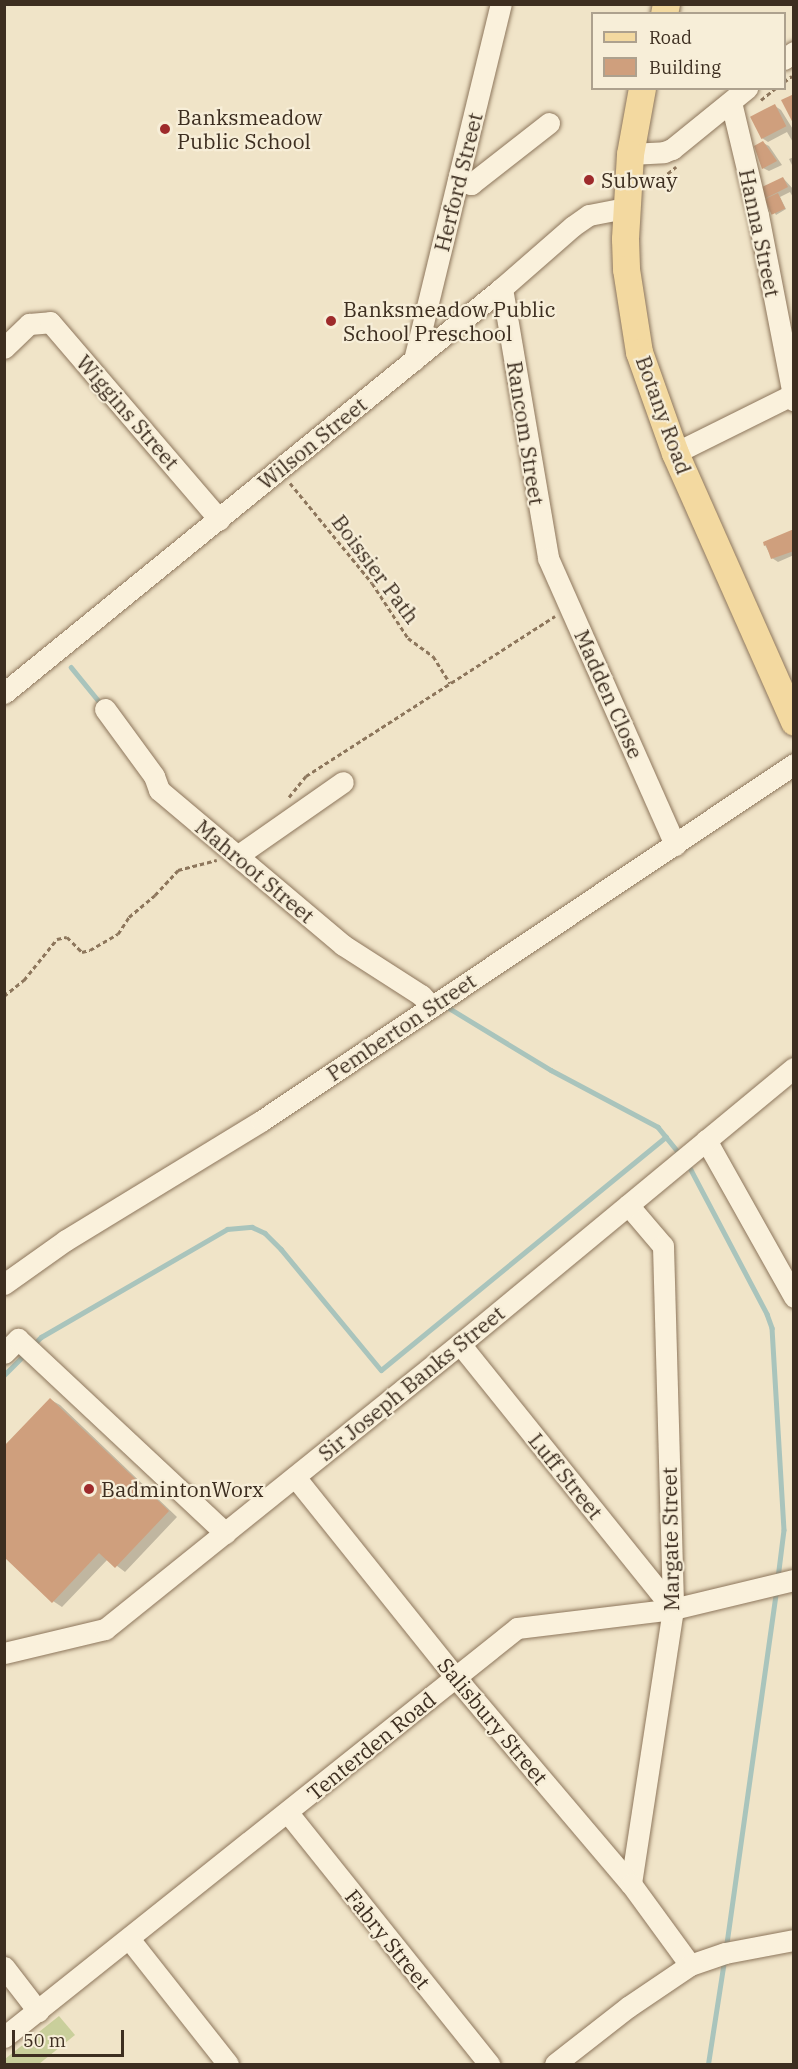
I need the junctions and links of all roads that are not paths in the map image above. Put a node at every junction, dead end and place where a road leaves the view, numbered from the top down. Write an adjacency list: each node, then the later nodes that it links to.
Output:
1 (501, 4): 6 (street, Herford Street)
2 (642, 90): 5 (main road, Botany Road)
3 (739, 95): 5 (street); 11 (street, Hanna Street)
4 (549, 123): 6 (street)
5 (630, 154): 7 (main road, Botany Road)
6 (458, 180): 10 (street, Herford Street)
7 (626, 208): 8 (street, Wilson Street); 12 (main road, Botany Road)
8 (502, 288): 10 (street, Wilson Street); 14 (street, Rancom Street)
9 (4, 348): 13 (street, Wiggins Street)
10 (414, 360): 13 (street, Wilson Street)
11 (793, 397): 12 (street)
12 (675, 453): 17 (main road, Botany Road)
13 (219, 519): 15 (street, Wilson Street)
14 (543, 543): 20 (street, Madden Close)
15 (4, 693)
16 (105, 709): 21 (street, Mahroot Street)
17 (794, 722)
18 (794, 764): 20 (street, Pemberton Street)
19 (343, 782): 21 (street)
20 (675, 845): 22 (street, Pemberton Street)
21 (237, 856): 22 (street, Mahroot Street)
22 (432, 1007): 26 (street, Pemberton Street)
23 (794, 1068): 24 (street, Sir Joseph Banks Street)
24 (706, 1140): 25 (street, Sir Joseph Banks Street); 27 (street)
25 (628, 1205): 28 (street, Sir Joseph Banks Street); 33 (street, Margate Street)
26 (4, 1284)
27 (794, 1297)
28 (460, 1344): 30 (street, Sir Joseph Banks Street); 33 (street, Luff Street)
29 (4, 1353): 31 (street)
30 (296, 1477): 31 (street, Sir Joseph Banks Street); 35 (street, Salisbury Street)
31 (225, 1533): 34 (street, Sir Joseph Banks Street)
32 (794, 1580): 33 (street, Tenterden Road)
33 (673, 1609): 35 (street, Tenterden Road); 37 (street, Margate Street)
34 (4, 1653)
35 (456, 1678): 36 (street, Tenterden Road); 37 (street, Salisbury Street)
36 (288, 1813): 38 (street, Tenterden Road); 45 (street, Fabry Street)
37 (631, 1884): 40 (street, Salisbury Street)
38 (130, 1940): 42 (street, Tenterden Road); 44 (street)
39 (794, 1940): 40 (street)
40 (690, 1965): 46 (street)
41 (4, 1967): 42 (street)
42 (38, 2011): 43 (street, Tenterden Road)
43 (4, 2037)
44 (228, 2064)
45 (489, 2064)
46 (555, 2064)

